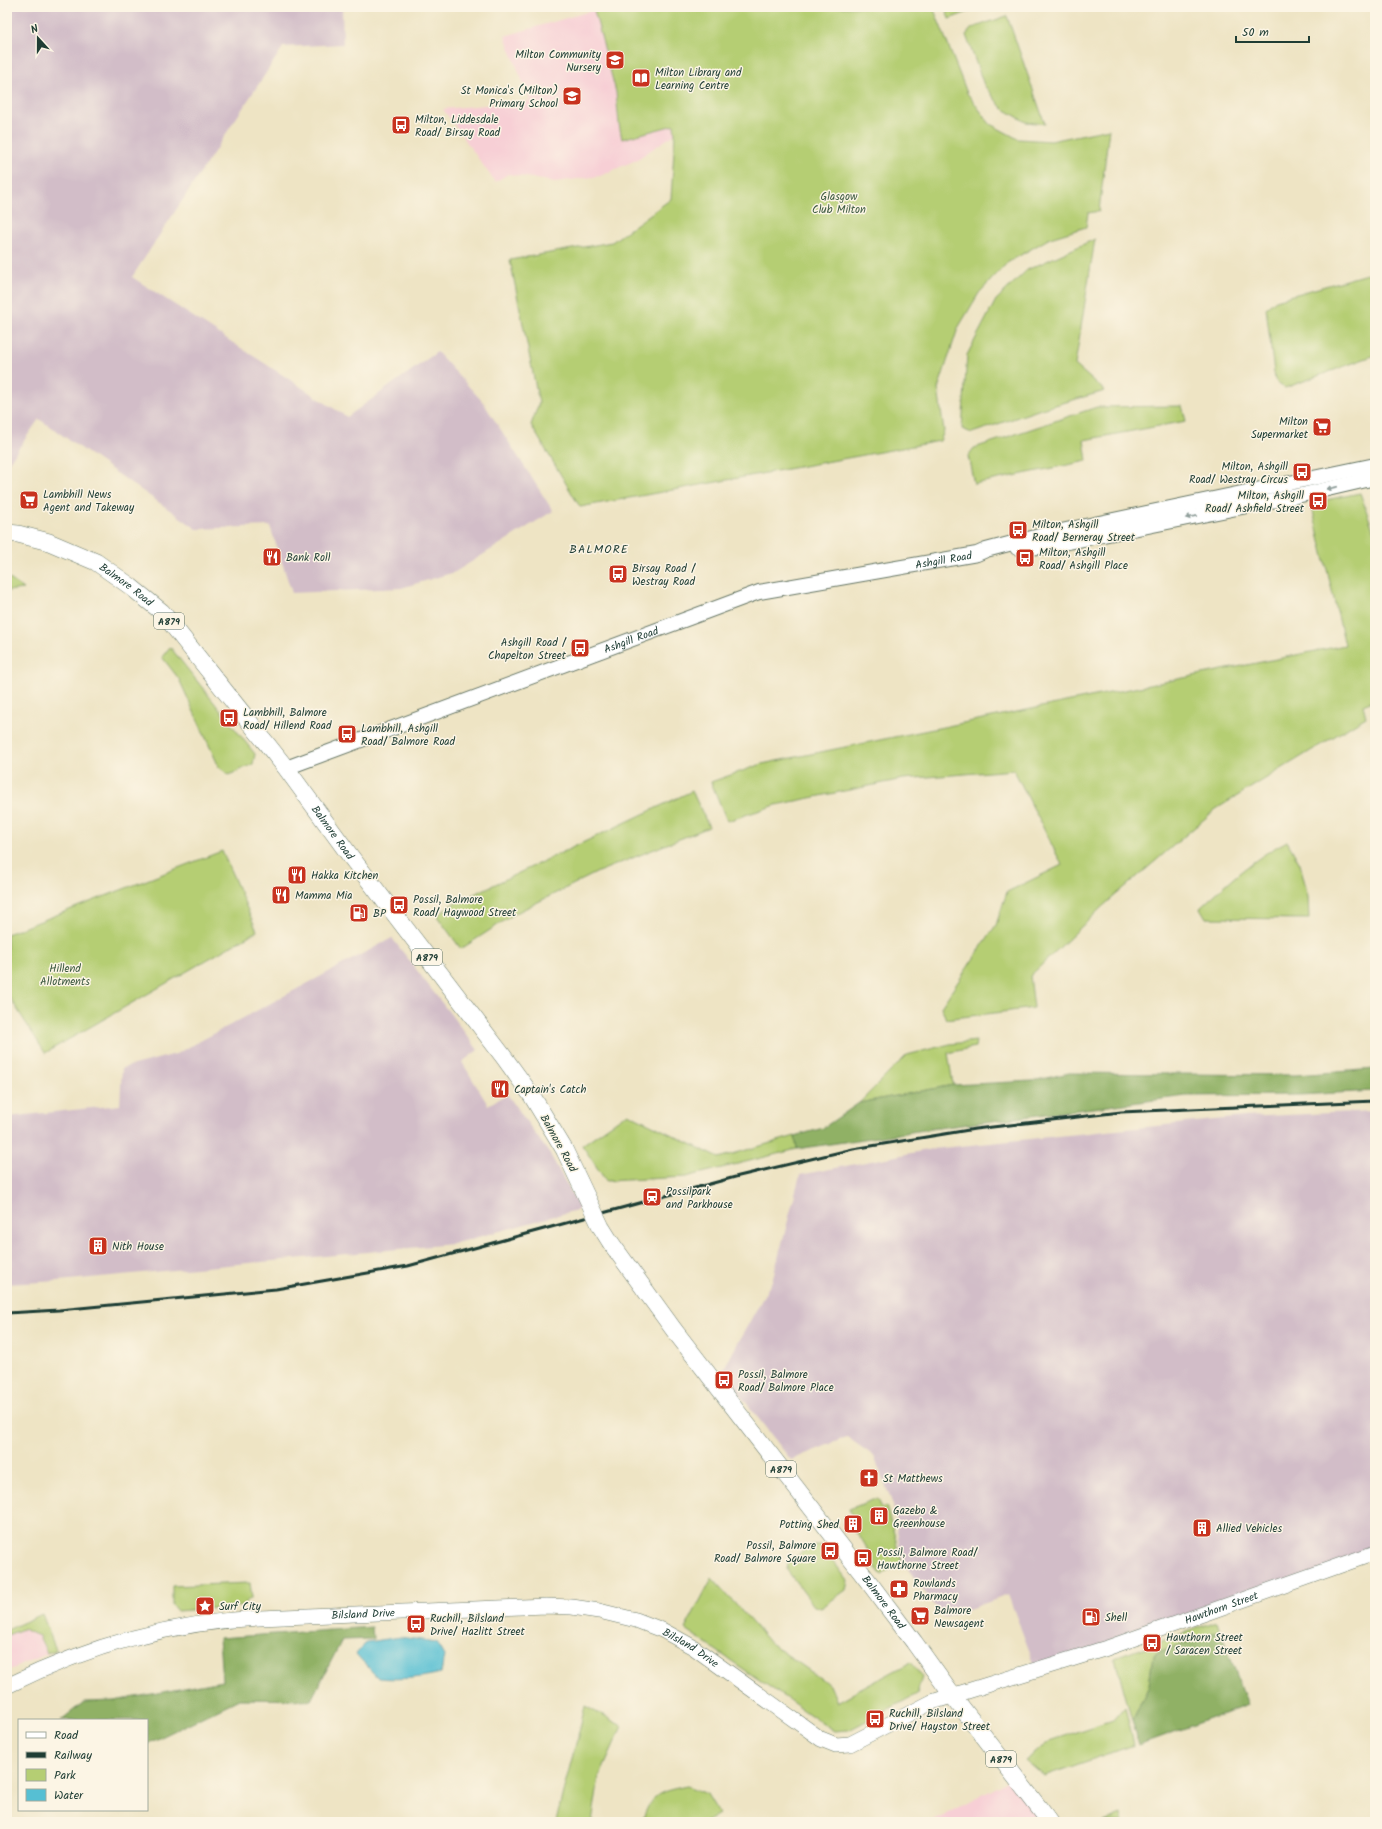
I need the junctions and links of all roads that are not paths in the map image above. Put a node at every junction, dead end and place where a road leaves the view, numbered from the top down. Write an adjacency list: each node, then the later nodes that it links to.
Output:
1 (1375, 465): 4 (street, Ashgill Road)
2 (1375, 478): 4 (street, Ashgill Road, one-way to 4)
3 (7, 533): 5 (main road, Balmore Road / A879)
4 (986, 550): 5 (street, Ashgill Road)
5 (286, 768): 8 (main road, Balmore Road / A879, bridge)
6 (1375, 1553): 8 (main road, Hawthorn Street)
7 (7, 1686): 9 (main road, Bilsland Drive)
8 (952, 1695): 9 (main road, Hawthorn Street); 10 (main road, Balmore Road / A879)
9 (836, 1745)
10 (1050, 1822)

